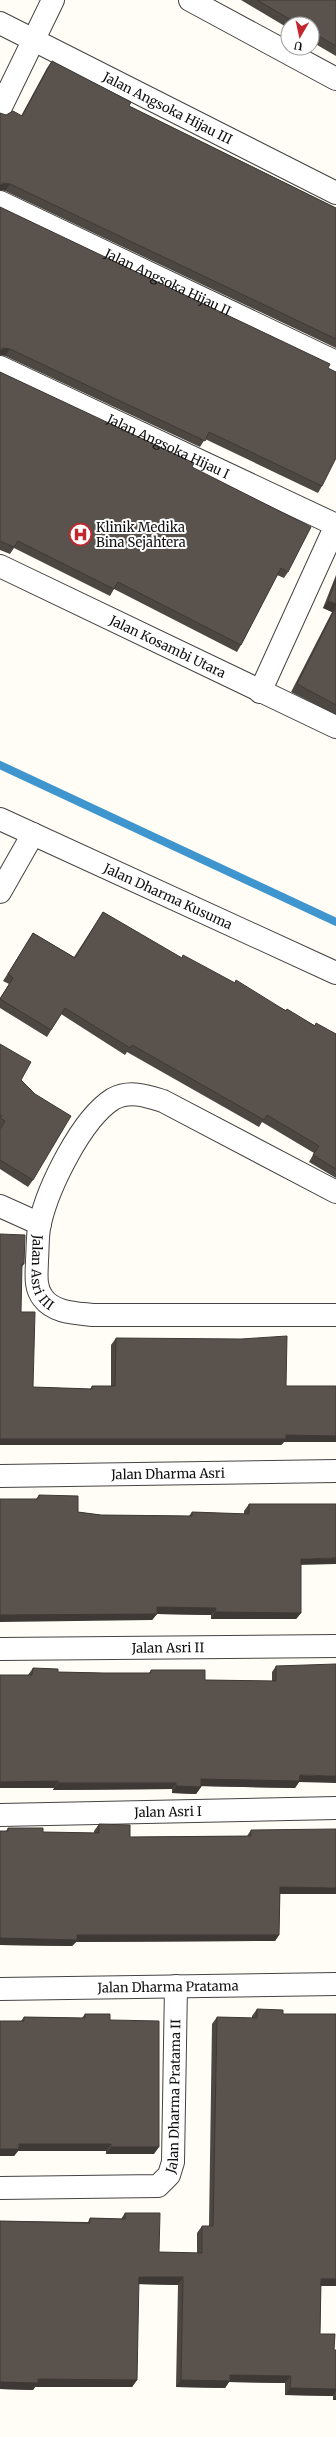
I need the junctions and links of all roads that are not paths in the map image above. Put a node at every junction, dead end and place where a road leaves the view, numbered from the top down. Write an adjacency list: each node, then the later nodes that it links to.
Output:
1 (53, 0): 4 (street)
2 (190, 0): 5 (street)
3 (0, 22): 4 (street, Jalan Angsoka Hijau III)
4 (32, 39): 6 (street); 7 (street, Jalan Angsoka Hijau III)
5 (336, 79)
6 (0, 109)
7 (336, 194)
8 (0, 202): 9 (street, Jalan Angsoka Hijau II)
9 (336, 362)
10 (0, 367): 11 (street, Jalan Angsoka Hijau I)
11 (336, 525): 13 (street)
12 (0, 566): 13 (street, Jalan Kosambi Utara)
13 (260, 692): 14 (street, Jalan Kosambi Utara)
14 (336, 727)
15 (0, 819): 16 (street, Jalan Dharma Kusuma)
16 (33, 834): 17 (street); 18 (street, Jalan Dharma Kusuma)
17 (0, 892)
18 (336, 973)
19 (336, 1192): 21 (street, Jalan Asri III)
20 (0, 1206): 21 (street)
21 (40, 1224): 22 (street, Jalan Asri III)
22 (336, 1315)
23 (336, 1471): 24 (street, Jalan Dharma Asri)
24 (0, 1476)
25 (336, 1646): 26 (street, Jalan Asri II)
26 (0, 1649)
27 (336, 1808): 28 (street, Jalan Asri I)
28 (0, 1815)
29 (336, 1984): 30 (street, Jalan Dharma Pratama)
30 (176, 1986): 31 (street, Jalan Dharma Pratama); 32 (street, Jalan Dharma Pratama II)
31 (0, 1988)
32 (0, 2188)

